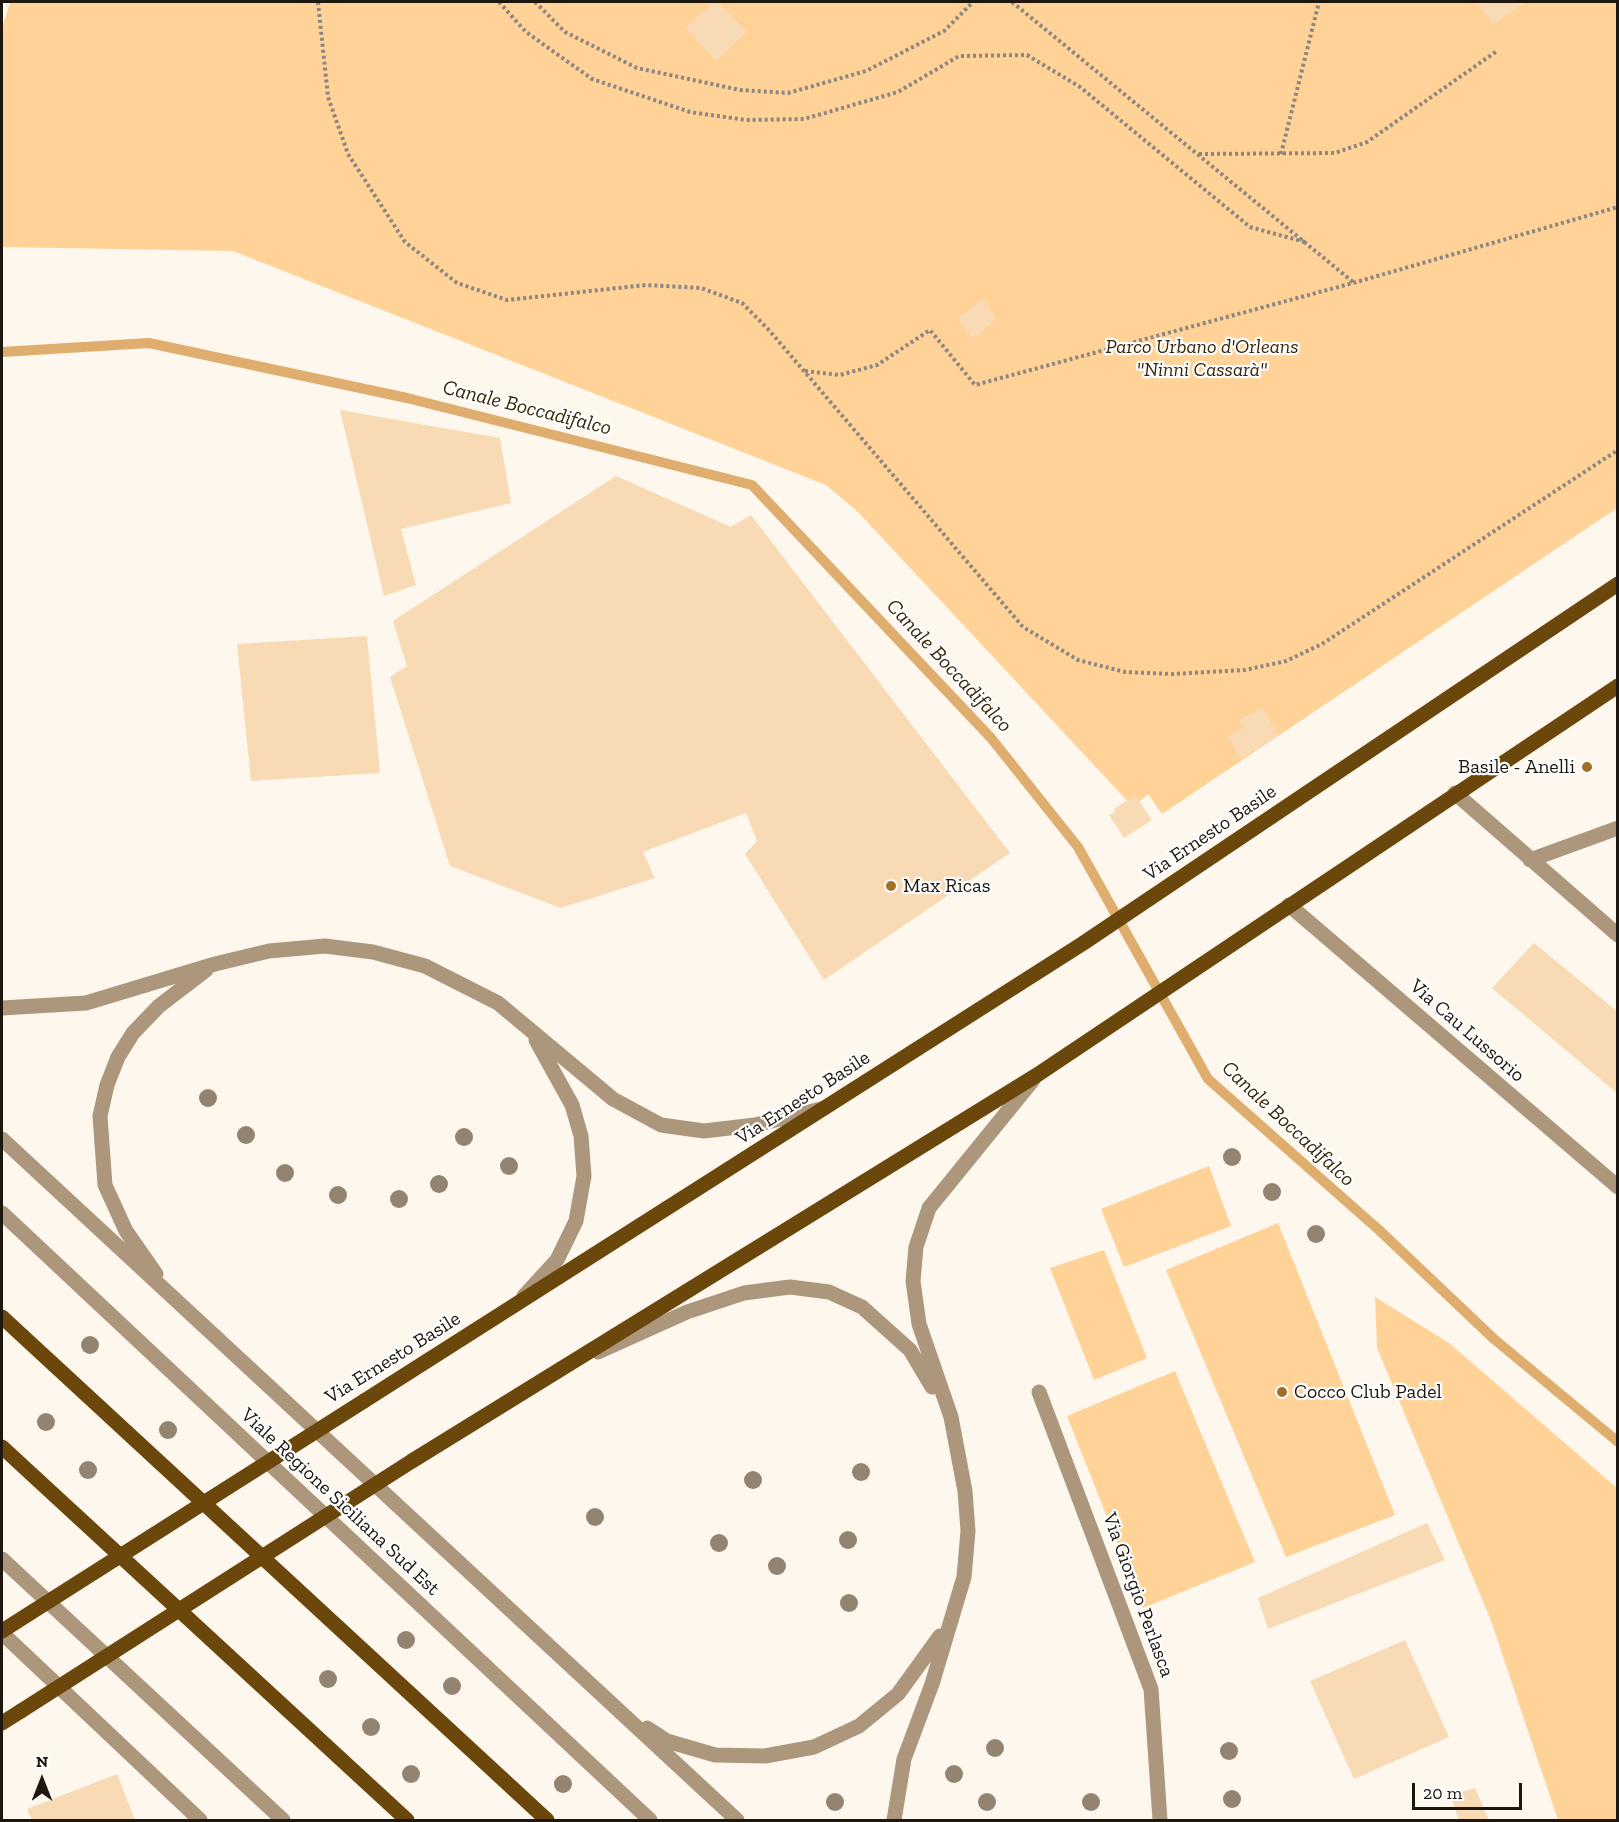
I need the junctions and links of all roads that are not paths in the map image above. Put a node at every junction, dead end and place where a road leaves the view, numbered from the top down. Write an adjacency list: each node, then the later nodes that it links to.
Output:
1 (1617, 584): 12 (main road, Via Ernesto Basile)
2 (1617, 686): 3 (main road)
3 (1455, 793): 5 (street); 6 (main road)
4 (1617, 828): 5 (street)
5 (1530, 860): 7 (street)
6 (1289, 905): 11 (main road); 14 (street, Via Cau Lussorio)
7 (1617, 934)
8 (215, 964): 9 (street); 10 (street); 16 (street)
9 (2, 1008)
10 (530, 1030): 12 (street); 17 (street)
11 (1036, 1075): 19 (main road); 21 (street)
12 (827, 1108): 17 (main road, Via Ernesto Basile)
13 (2, 1139): 16 (street)
14 (1617, 1187)
15 (2, 1214): 32 (street, Viale Regione Siciliana Sud Est)
16 (174, 1299): 26 (street)
17 (515, 1306): 25 (main road, Via Ernesto Basile, bridge)
18 (2, 1317): 31 (main road)
19 (571, 1364): 21 (street); 27 (main road, bridge)
20 (1039, 1392): 35 (street, Via Giorgio Perlasca)
21 (951, 1418): 24 (street)
22 (2, 1447): 30 (main road)
23 (2, 1559): 29 (street)
24 (952, 1615): 26 (street); 34 (street)
25 (2, 1632): 28 (street)
26 (610, 1704): 33 (street)
27 (2, 1725)
28 (200, 1821)
29 (283, 1821)
30 (407, 1821)
31 (547, 1821)
32 (650, 1821)
33 (737, 1821)
34 (894, 1821)
35 (1160, 1821)

